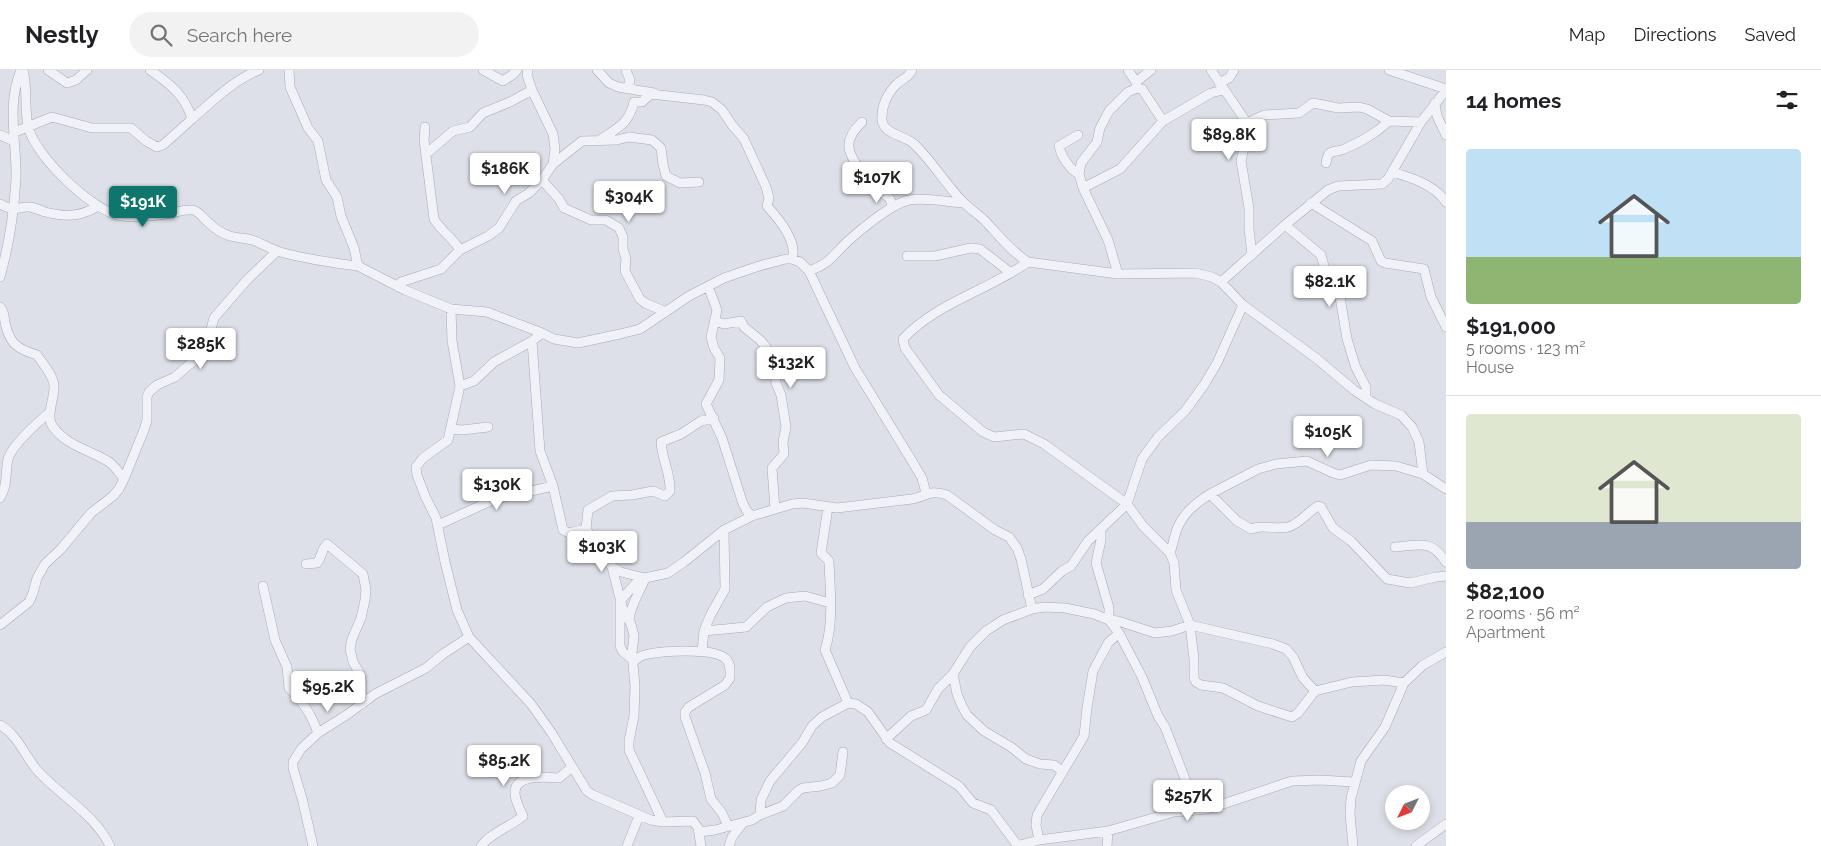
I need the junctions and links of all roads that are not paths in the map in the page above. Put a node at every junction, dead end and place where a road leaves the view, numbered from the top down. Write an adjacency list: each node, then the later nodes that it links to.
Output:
1 (22, 70): 33 (street); 38 (street)
2 (48, 70): 3 (street)
3 (87, 70)
4 (150, 70): 27 (street)
5 (259, 70): 27 (street)
6 (289, 70): 62 (street)
7 (483, 70): 8 (street)
8 (517, 70)
9 (528, 70): 24 (street)
10 (597, 70): 22 (street)
11 (626, 70): 22 (street)
12 (912, 70): 49 (street)
13 (1128, 70): 20 (street)
14 (1151, 70): 20 (street)
15 (1211, 70): 21 (street)
16 (1234, 70): 21 (street)
17 (1389, 70): 19 (street)
18 (1406, 70): 19 (street)
19 (1413, 78): 23 (street)
20 (1137, 85): 28 (street); 44 (street)
21 (1221, 86): 28 (street); 32 (street)
22 (628, 89): 25 (street)
23 (1446, 89): 26 (street)
24 (532, 90): 40 (street); 42 (street)
25 (654, 93): 39 (street); 60 (street)
26 (1435, 103): 31 (street); 37 (street)
27 (192, 119): 33 (street)
28 (1163, 121): 47 (street)
29 (862, 122): 53 (street)
30 (1389, 122): 31 (street); 32 (street); 41 (street)
31 (1420, 122): 43 (street)
32 (1247, 123): 58 (street)
33 (28, 126): 38 (street); 52 (street)
34 (425, 127): 40 (street)
35 (0, 135): 38 (street)
36 (1078, 135): 44 (street)
37 (1446, 135)
38 (14, 137): 54 (street)
39 (600, 140): 42 (street); 46 (street)
40 (426, 154): 56 (street)
41 (1326, 163)
42 (553, 164): 45 (street)
43 (1392, 172): 48 (street); 50 (street)
44 (1079, 174): 47 (street)
45 (542, 180): 56 (street); 73 (street)
46 (699, 182)
47 (1083, 188): 65 (street)
48 (1446, 202)
49 (964, 203): 53 (street); 61 (street)
50 (1311, 203): 55 (street); 75 (street)
51 (0, 204): 54 (street)
52 (98, 206): 54 (street); 57 (street)
53 (892, 207): 63 (street)
54 (13, 211): 66 (street)
55 (1285, 224): 58 (street); 79 (street)
56 (460, 250): 69 (street)
57 (277, 251): 62 (street); 85 (street)
58 (1252, 255): 67 (street)
59 (907, 256): 64 (street)
60 (792, 259): 63 (street); 68 (street)
61 (1028, 262): 64 (street); 65 (street)
62 (358, 266): 69 (street)
63 (809, 271): 88 (street)
64 (1011, 274): 91 (street)
65 (1118, 274): 67 (street)
66 (0, 277)
67 (1221, 282): 70 (street)
68 (708, 286): 73 (street); 74 (street)
69 (398, 287): 72 (street)
70 (1243, 305): 79 (street); 91 (street)
71 (0, 306): 80 (street)
72 (451, 309): 76 (street); 78 (street)
73 (666, 312): 76 (street)
74 (715, 321): 81 (street); 93 (street)
75 (1446, 327)
76 (542, 333): 77 (street)
77 (532, 341): 78 (street); 86 (street)
78 (460, 386): 83 (street)
79 (1366, 398): 84 (street)
80 (50, 412): 85 (street); 90 (street)
81 (714, 418): 94 (street); 96 (street)
82 (488, 427): 83 (street)
83 (451, 429): 95 (street)
84 (1423, 474): 87 (street); 89 (street)
85 (124, 479): 113 (street)
86 (553, 486): 95 (street); 96 (street)
87 (1446, 489)
88 (926, 493): 92 (street); 107 (street)
89 (1210, 494): 100 (street); 104 (street)
90 (0, 498)
91 (1127, 504): 97 (street); 100 (street)
92 (828, 507): 93 (street); 109 (street)
93 (775, 509): 94 (street)
94 (752, 516): 98 (street)
95 (438, 525): 117 (street)
96 (586, 529): 103 (street)
97 (1102, 529): 107 (street); 112 (street)
98 (724, 530): 105 (street); 115 (street)
99 (1395, 547): 101 (street)
100 (1170, 553): 114 (street)
101 (1446, 562)
102 (306, 564): 125 (street)
103 (612, 567): 105 (street); 108 (street)
104 (1446, 576)
105 (645, 578): 108 (street); 111 (street)
106 (263, 586): 128 (street)
107 (1028, 595): 110 (street)
108 (620, 600): 111 (street); 120 (street)
109 (830, 603): 115 (street); 124 (street)
110 (1032, 609): 112 (street); 121 (street)
111 (629, 620): 120 (street)
112 (1109, 620): 114 (street); 116 (street)
113 (0, 625)
114 (1190, 625): 123 (street); 123 (street)
115 (704, 631): 118 (street)
116 (1119, 633): 132 (street); 134 (street)
117 (469, 637): 125 (street); 131 (street)
118 (702, 651): 120 (street); 140 (street)
119 (1446, 652): 122 (street)
120 (634, 661): 137 (street)
121 (953, 674): 129 (street); 132 (street)
122 (1404, 683): 123 (street); 133 (street)
123 (1315, 690)
124 (848, 703): 129 (street); 135 (street)
125 (362, 704): 128 (street)
126 (0, 718): 127 (street)
127 (4, 727): 144 (street)
128 (318, 733): 145 (street)
129 (886, 739): 150 (street)
130 (843, 752): 135 (street)
131 (572, 767): 136 (street); 146 (street)
132 (1063, 772): 143 (street)
133 (1354, 782): 134 (street); 152 (street)
134 (1202, 809): 141 (street)
135 (760, 815): 138 (street)
136 (639, 816): 137 (street); 147 (street)
137 (663, 822): 142 (street)
138 (742, 823): 140 (street); 149 (street)
139 (1446, 824): 153 (street)
140 (730, 826): 142 (street)
141 (1108, 831): 143 (street); 151 (street)
142 (699, 832): 148 (street)
143 (1039, 840): 150 (street)
144 (110, 846)
145 (313, 846)
146 (481, 846)
147 (627, 846)
148 (701, 846)
149 (729, 846)
150 (1017, 846)
151 (1107, 846)
152 (1353, 846)
153 (1416, 846)

